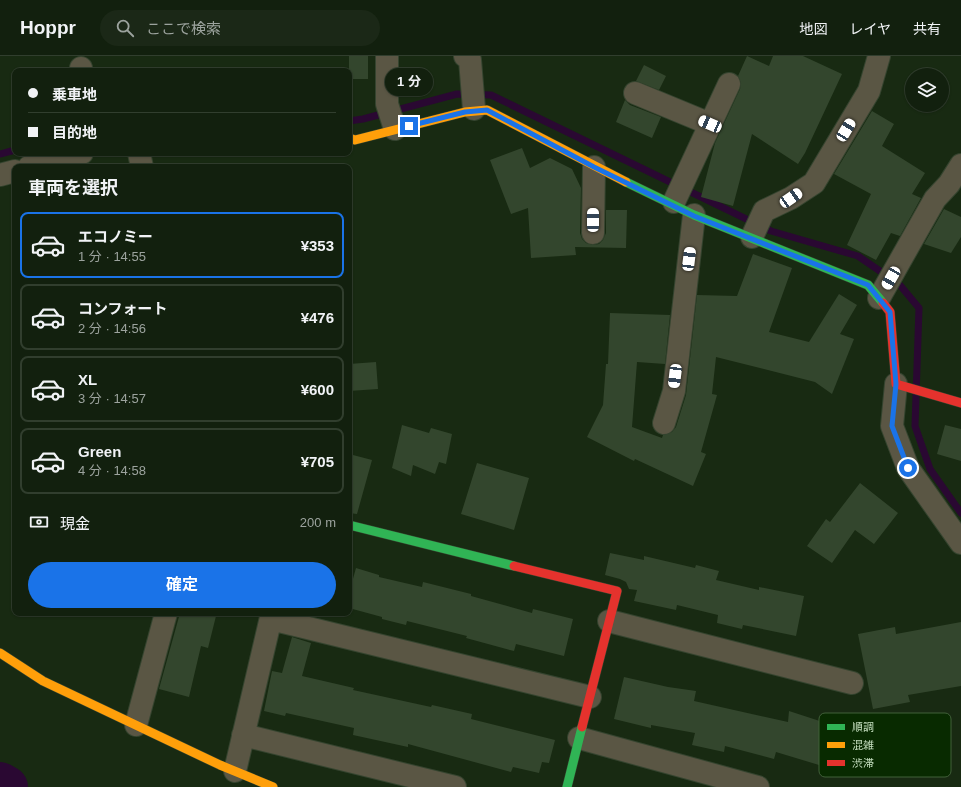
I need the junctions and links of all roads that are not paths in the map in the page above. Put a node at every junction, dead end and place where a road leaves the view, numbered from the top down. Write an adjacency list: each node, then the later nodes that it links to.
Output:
1 (387, 56): 8 (street)
2 (465, 56): 6 (street)
3 (878, 56): 19 (street)
4 (729, 84): 7 (street)
5 (635, 93): 7 (street)
6 (474, 110): 8 (street); 13 (street)
7 (710, 124): 16 (street)
8 (395, 128): 9 (street)
9 (352, 139)
10 (71, 156): 11 (street)
11 (40, 164)
12 (961, 166): 20 (street)
13 (594, 167): 16 (street); 18 (street)
14 (12, 172): 15 (street)
15 (0, 175)
16 (673, 204): 17 (street)
17 (694, 216): 19 (street); 23 (street)
18 (593, 233)
19 (752, 238): 20 (street)
20 (881, 295): 21 (street)
21 (902, 386): 22 (street); 25 (street)
22 (961, 404)
23 (664, 423)
24 (352, 526): 28 (street)
25 (961, 543)
26 (165, 616): 32 (street)
27 (271, 616): 31 (street); 33 (street)
28 (609, 621): 30 (street); 31 (street)
29 (0, 653): 32 (street)
30 (852, 683)
31 (590, 697): 34 (street)
32 (136, 725): 35 (street)
33 (243, 735): 35 (street); 37 (street)
34 (579, 738): 38 (street); 39 (street)
35 (235, 771): 36 (street)
36 (273, 787)
37 (455, 787)
38 (567, 787)
39 (758, 787)

